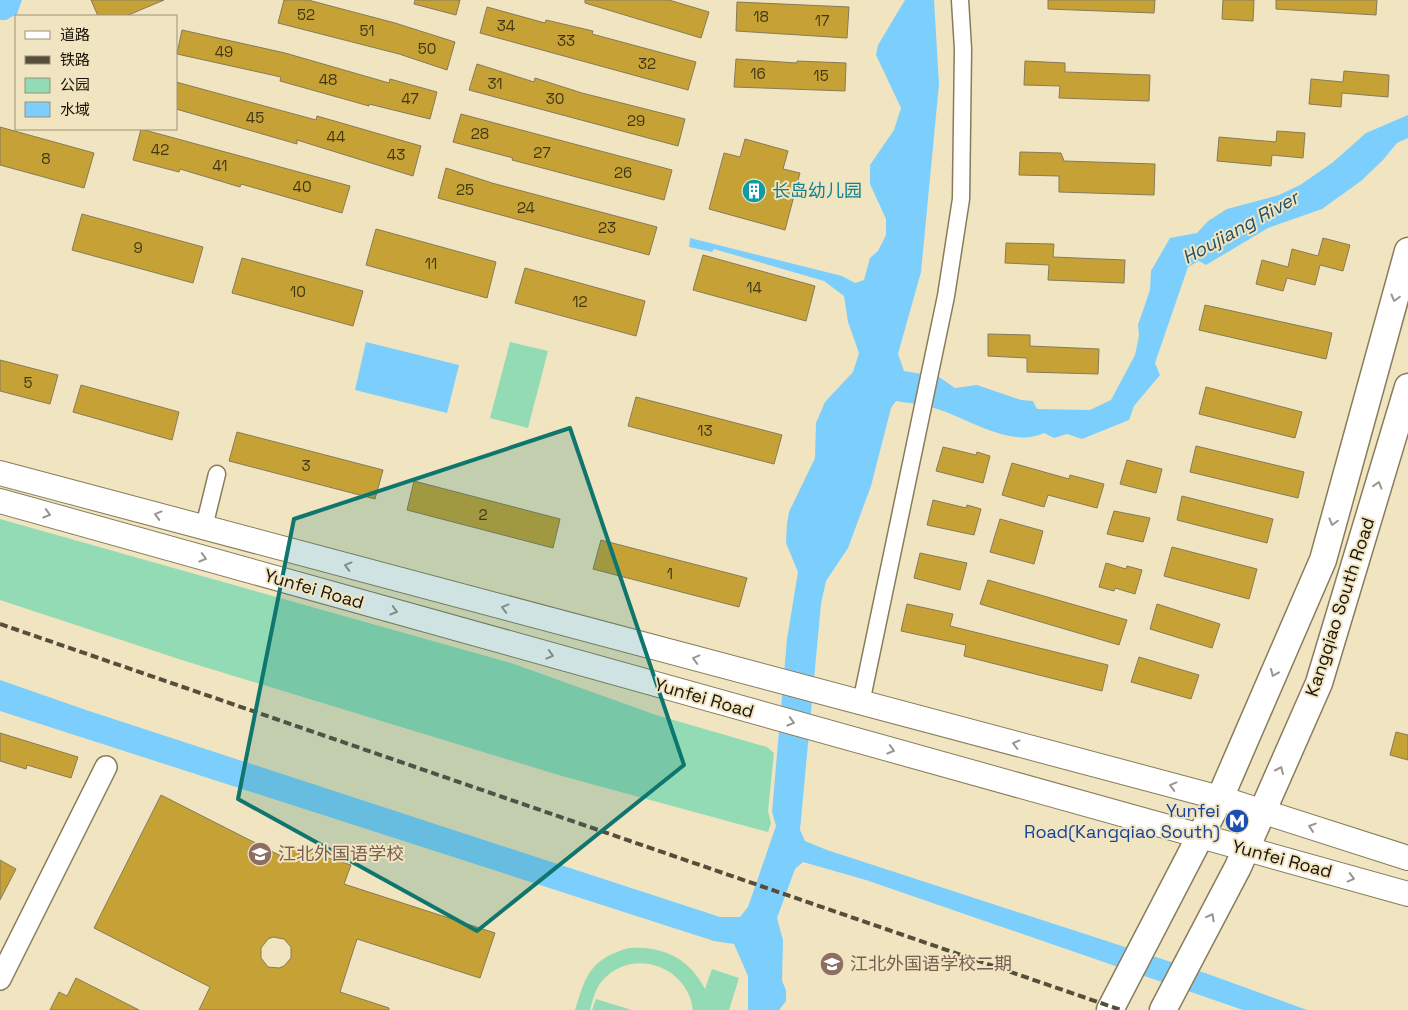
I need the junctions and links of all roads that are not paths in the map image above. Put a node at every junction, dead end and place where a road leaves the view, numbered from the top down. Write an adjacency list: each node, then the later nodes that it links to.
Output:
1 (960, 0): 8 (street)
2 (1408, 251): 10 (main road, Kangqiao South Road, one-way to 10)
3 (1408, 387): 11 (main road, Kangqiao South Road, one-way to 3)
4 (0, 473): 7 (main road, Yunfei Road, one-way to 4)
5 (217, 474): 7 (street)
6 (0, 501): 12 (main road, Yunfei Road, one-way to 12)
7 (204, 527): 8 (main road, Yunfei Road, one-way to 7)
8 (852, 700): 10 (main road, Yunfei Road, one-way to 8)
9 (106, 767): 16 (street)
10 (1220, 798): 11 (main road, Yunfei Road); 12 (main road, Kangqiao South Road)
11 (1262, 810): 13 (main road, Kangqiao South Road); 14 (main road, Yunfei Road, one-way to 11)
12 (1200, 836): 13 (main road, Yunfei Road); 18 (main road, Kangqiao South Road)
13 (1246, 849): 15 (main road, Yunfei Road, one-way to 15); 17 (main road, Kangqiao South Road, one-way to 13)
14 (1408, 858)
15 (1408, 894)
16 (0, 978)
17 (1167, 1003)
18 (1110, 1010)

